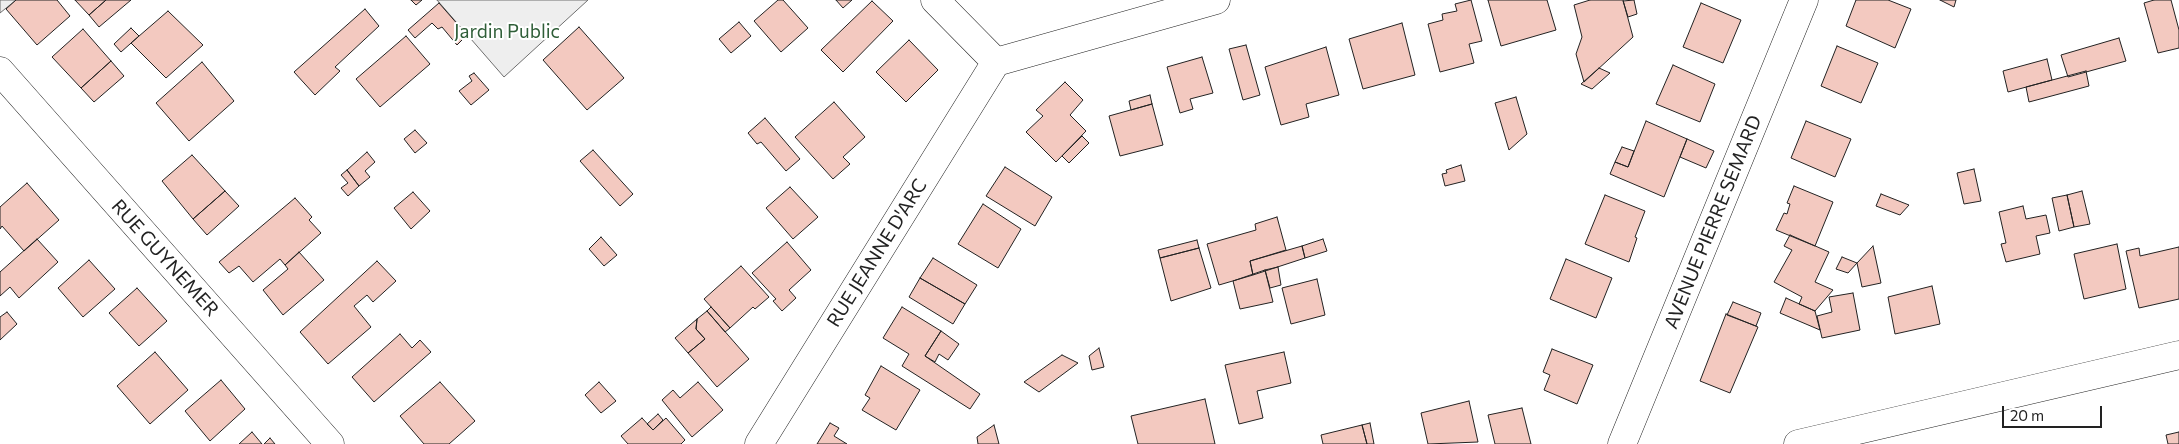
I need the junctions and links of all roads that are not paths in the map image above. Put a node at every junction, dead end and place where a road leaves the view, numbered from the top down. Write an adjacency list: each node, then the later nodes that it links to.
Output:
1 (935, 0): 4 (street)
2 (1216, 0): 4 (street)
3 (1804, 0): 9 (street, AVENUE PIERRE SEMARD)
4 (996, 62): 8 (street, RUE JEANNE D'ARC)
5 (0, 71): 7 (street, RUE GUYNEMER)
6 (2179, 355): 10 (street)
7 (330, 444)
8 (759, 444)
9 (1622, 444)
10 (1798, 444)

